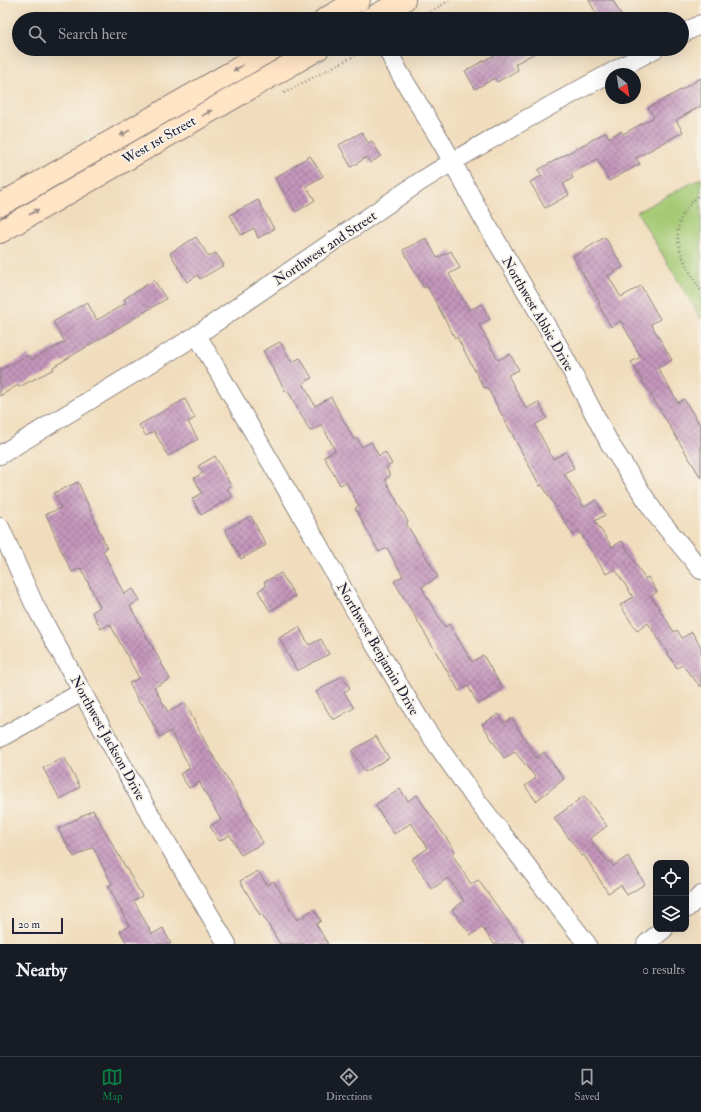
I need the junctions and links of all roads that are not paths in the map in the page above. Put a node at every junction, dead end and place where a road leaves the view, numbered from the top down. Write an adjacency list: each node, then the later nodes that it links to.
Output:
1 (359, 0): 3 (main road); 4 (street)
2 (404, 0): 5 (main road)
3 (338, 12)
4 (367, 12)
5 (383, 12)
6 (701, 24): 7 (street)
7 (689, 30)
8 (260, 56): 13 (main road, West 1st Street, one-way to 13)
9 (306, 56): 14 (main road, West 1st Street, one-way to 9)
10 (391, 56): 12 (street, Northwest Abbie Drive)
11 (642, 56): 12 (street, Northwest 2nd Street)
12 (452, 162): 15 (street, Northwest 2nd Street); 18 (street, Northwest Abbie Drive)
13 (0, 204)
14 (0, 232)
15 (197, 335): 16 (street, Northwest 2nd Street); 25 (street, Northwest Benjamin Drive)
16 (0, 455)
17 (0, 527): 19 (street, Northwest Jackson Drive)
18 (701, 570)
19 (82, 692): 20 (street); 24 (street, Northwest Jackson Drive)
20 (0, 738)
21 (701, 895): 22 (street)
22 (689, 906)
23 (660, 932): 26 (street)
24 (227, 944)
25 (587, 944)
26 (646, 944)

